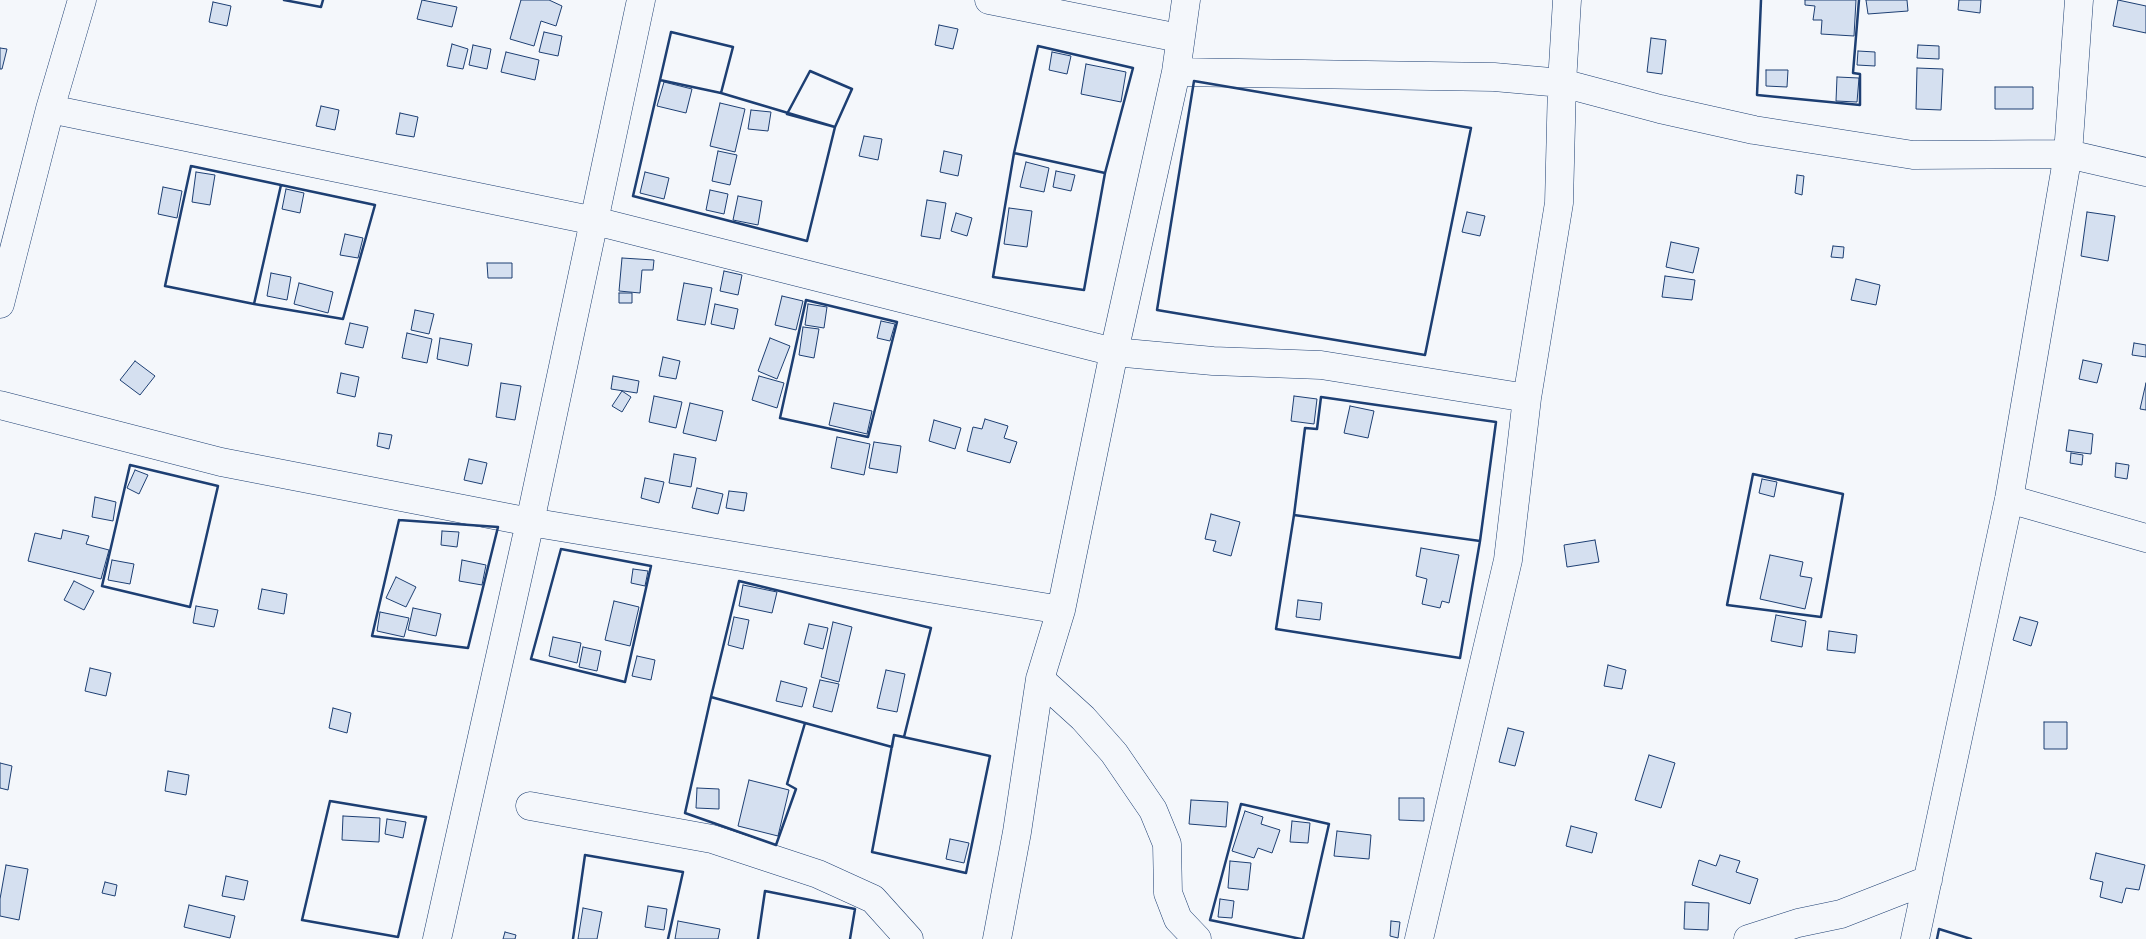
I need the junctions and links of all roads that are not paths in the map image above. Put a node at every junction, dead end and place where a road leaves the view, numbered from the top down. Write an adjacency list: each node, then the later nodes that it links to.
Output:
1 (82, 0): 10 (street)
2 (641, 0): 13 (street)
3 (990, 0): 7 (street)
4 (1186, 0): 7 (street)
5 (1567, 0): 9 (street)
6 (2079, 0): 11 (street)
7 (1179, 38): 8 (street)
8 (1176, 72): 9 (street); 15 (street)
9 (1562, 83): 11 (street); 16 (street)
10 (50, 109): 13 (street); 14 (street)
11 (2068, 154): 12 (street); 18 (street)
12 (2146, 172)
13 (595, 221): 15 (street); 19 (street)
14 (0, 304)
15 (1114, 352): 16 (street); 21 (street)
16 (1527, 398): 29 (street)
17 (0, 405): 19 (street)
18 (2009, 499): 20 (street); 24 (street)
19 (530, 522): 21 (street); 25 (street)
20 (2146, 538)
21 (1061, 610): 22 (street)
22 (1040, 679): 27 (street); 28 (street)
23 (530, 806): 26 (street)
24 (1928, 880): 30 (street); 31 (street)
25 (437, 939)
26 (909, 939)
27 (997, 939)
28 (1197, 939)
29 (1419, 939)
30 (1748, 939)
31 (1915, 939)

